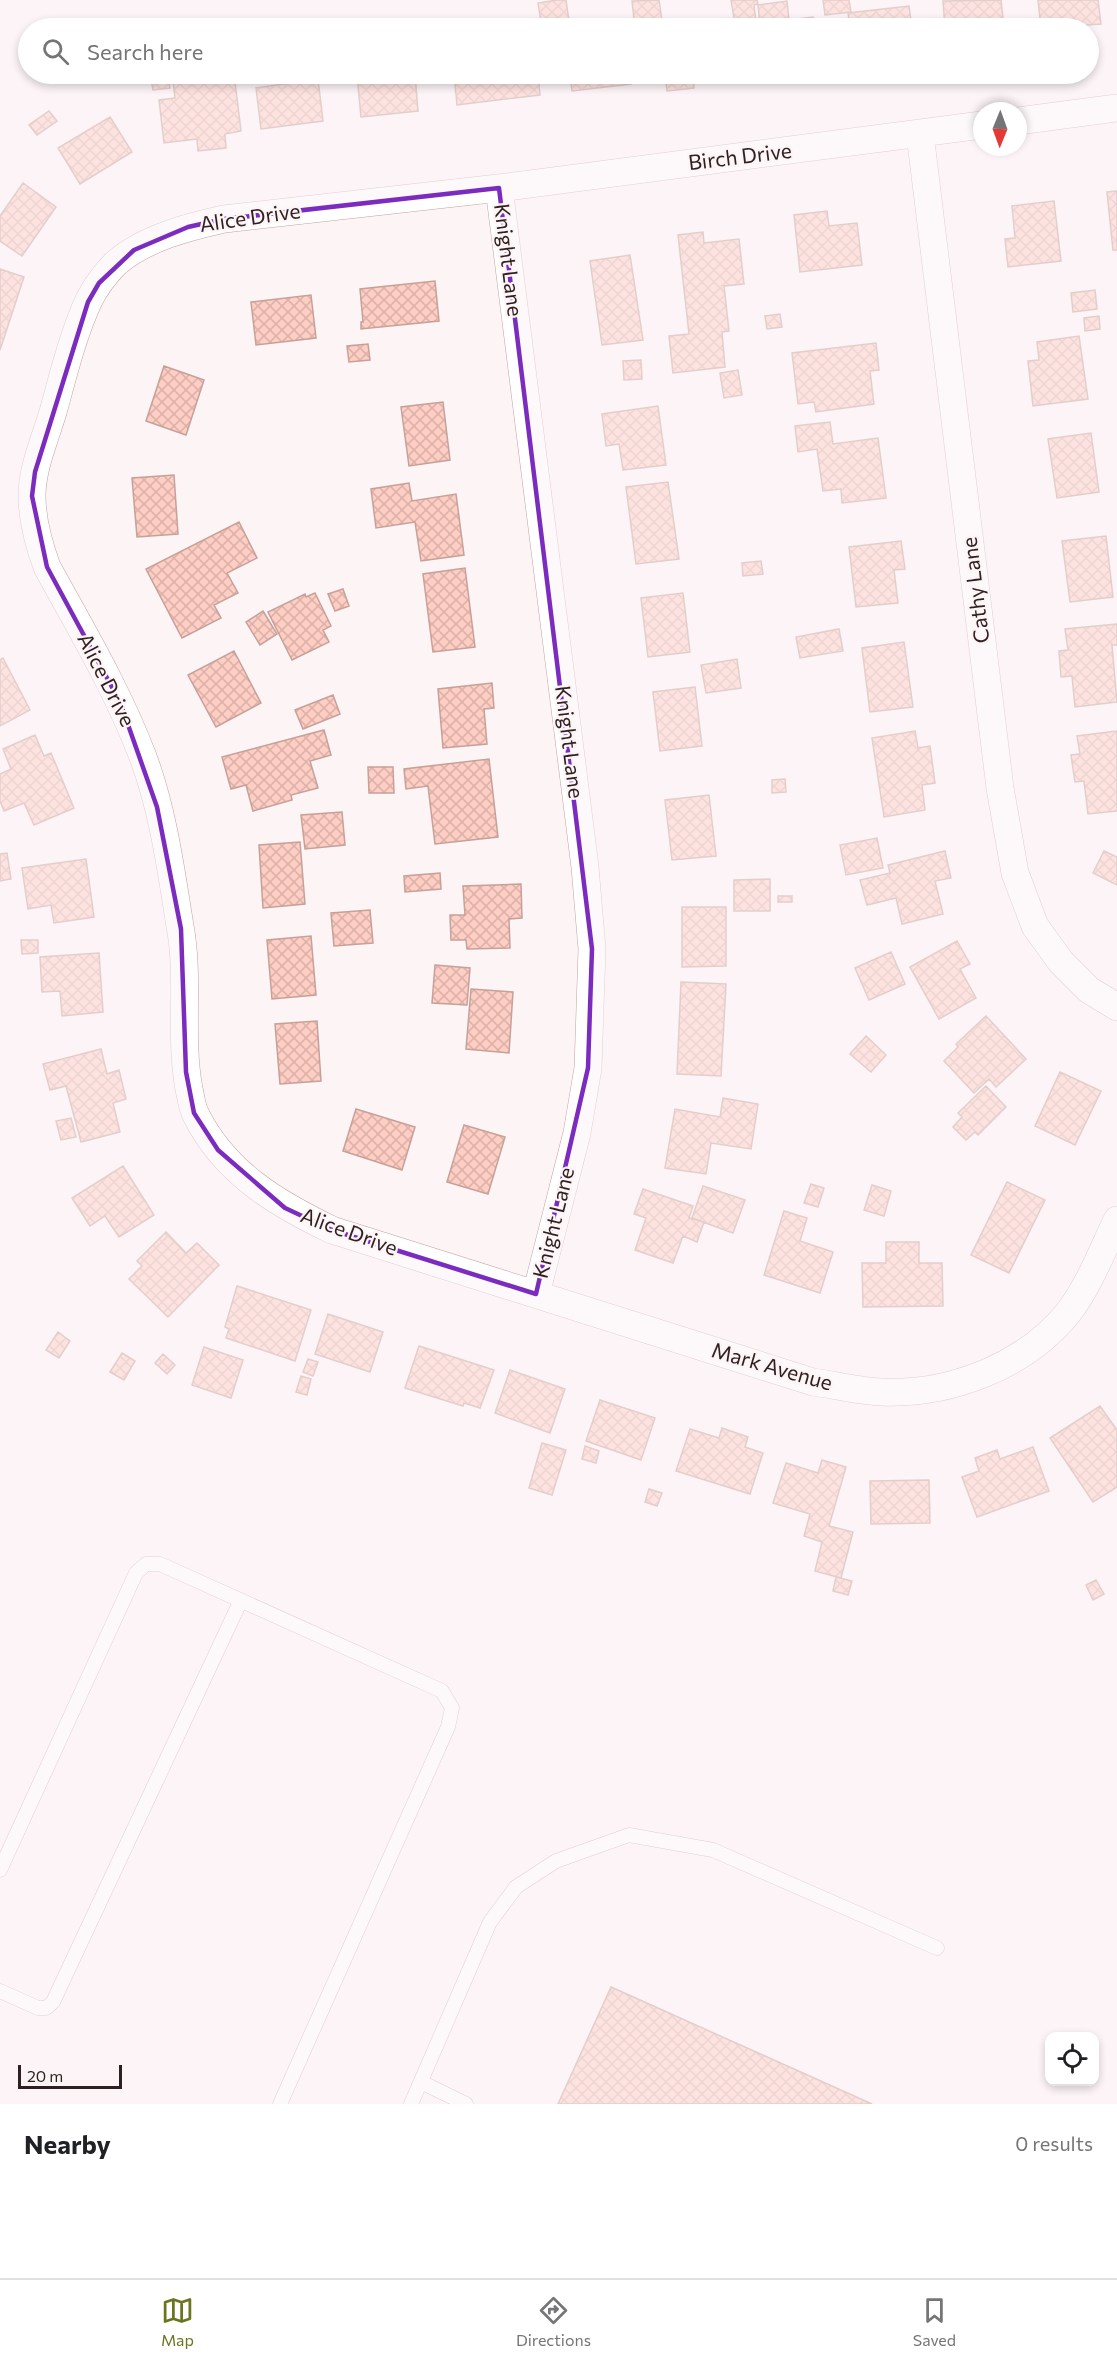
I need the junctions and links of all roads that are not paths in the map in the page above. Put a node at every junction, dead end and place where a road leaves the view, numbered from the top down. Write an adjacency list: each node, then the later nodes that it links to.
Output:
1 (1117, 108): 2 (street)
2 (1027, 120)
3 (973, 126): 4 (street, Birch Drive)
4 (920, 134): 5 (street, Birch Drive); 6 (street, Cathy Lane)
5 (499, 188): 8 (street, Knight Lane); 8 (street, Alice Drive)
6 (1117, 1007)
7 (1117, 1221): 8 (street, Mark Avenue)
8 (536, 1294)
9 (242, 1600): 10 (lane); 12 (lane); 14 (lane)
10 (0, 1870)
11 (937, 1948): 13 (lane)
12 (0, 1991)
13 (421, 2082): 15 (lane); 16 (lane)
14 (280, 2104)
15 (411, 2104)
16 (466, 2104)

